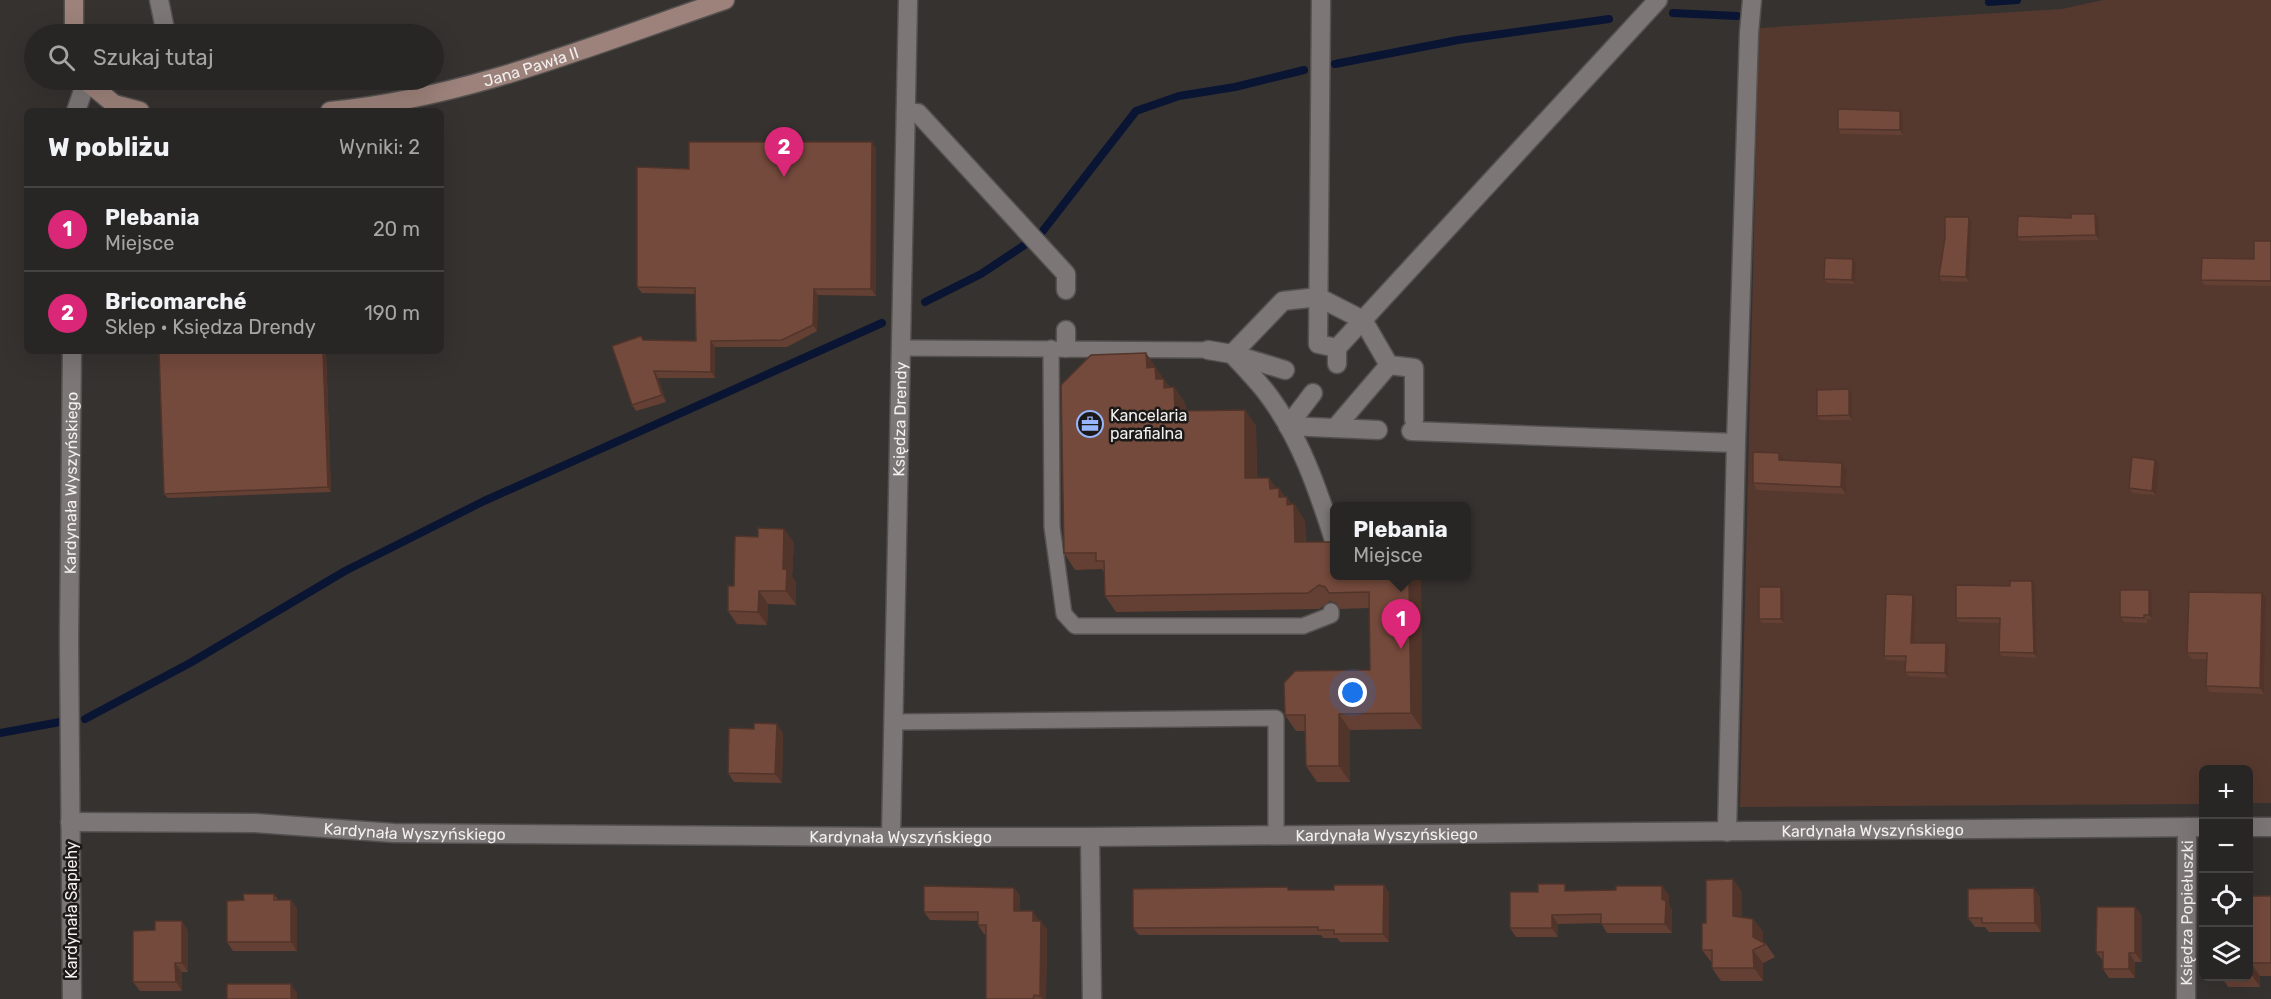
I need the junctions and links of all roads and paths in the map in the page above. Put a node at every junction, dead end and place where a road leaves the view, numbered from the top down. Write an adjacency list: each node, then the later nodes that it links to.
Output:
1 (75, 0): 8 (street)
2 (159, 0): 9 (street)
3 (725, 0): 14 (street, Jana Pawła II)
4 (908, 0): 15 (street, Księdza Drendy)
5 (1321, 0): 17 (street)
6 (1658, 0): 18 (street)
7 (1752, 0): 30 (street)
8 (74, 24)
9 (164, 24)
10 (83, 90): 12 (street)
11 (97, 90): 13 (street)
12 (77, 108)
13 (129, 108)
14 (360, 108)
15 (906, 113): 16 (street); 20 (street, Księdza Drendy)
16 (1066, 290)
17 (1318, 297): 18 (street); 18 (street); 23 (street)
18 (1363, 320): 24 (street)
19 (1061, 342): 20 (lane); 21 (lane); 32 (lane)
20 (902, 348): 33 (street, Księdza Drendy)
21 (1208, 350): 23 (street)
22 (72, 354): 34 (street, Kardynała Wyszyńskiego)
23 (1232, 354): 25 (street); 27 (street)
24 (1389, 364): 28 (street); 30 (street)
25 (1285, 370)
26 (1312, 393): 27 (street)
27 (1288, 426): 28 (street); 31 (street)
28 (1335, 428): 29 (street)
29 (1378, 430)
30 (1736, 443): 38 (street)
31 (1330, 528)
32 (1331, 611)
33 (894, 722): 39 (lane); 40 (street, Księdza Drendy)
34 (70, 822): 40 (street, Kardynała Wyszyńskiego); 42 (street, Kardynała Sapiehy)
35 (2271, 826): 37 (street)
36 (2195, 827): 38 (street, Kardynała Wyszyńskiego); 44 (street, Księdza Popiełuszki)
37 (2253, 827)
38 (1727, 832): 39 (street, Kardynała Wyszyńskiego)
39 (1276, 835): 41 (street, Kardynała Wyszyńskiego)
40 (891, 837): 41 (street, Kardynała Wyszyńskiego)
41 (1090, 837): 43 (street)
42 (72, 999)
43 (1092, 999)
44 (2186, 999)

